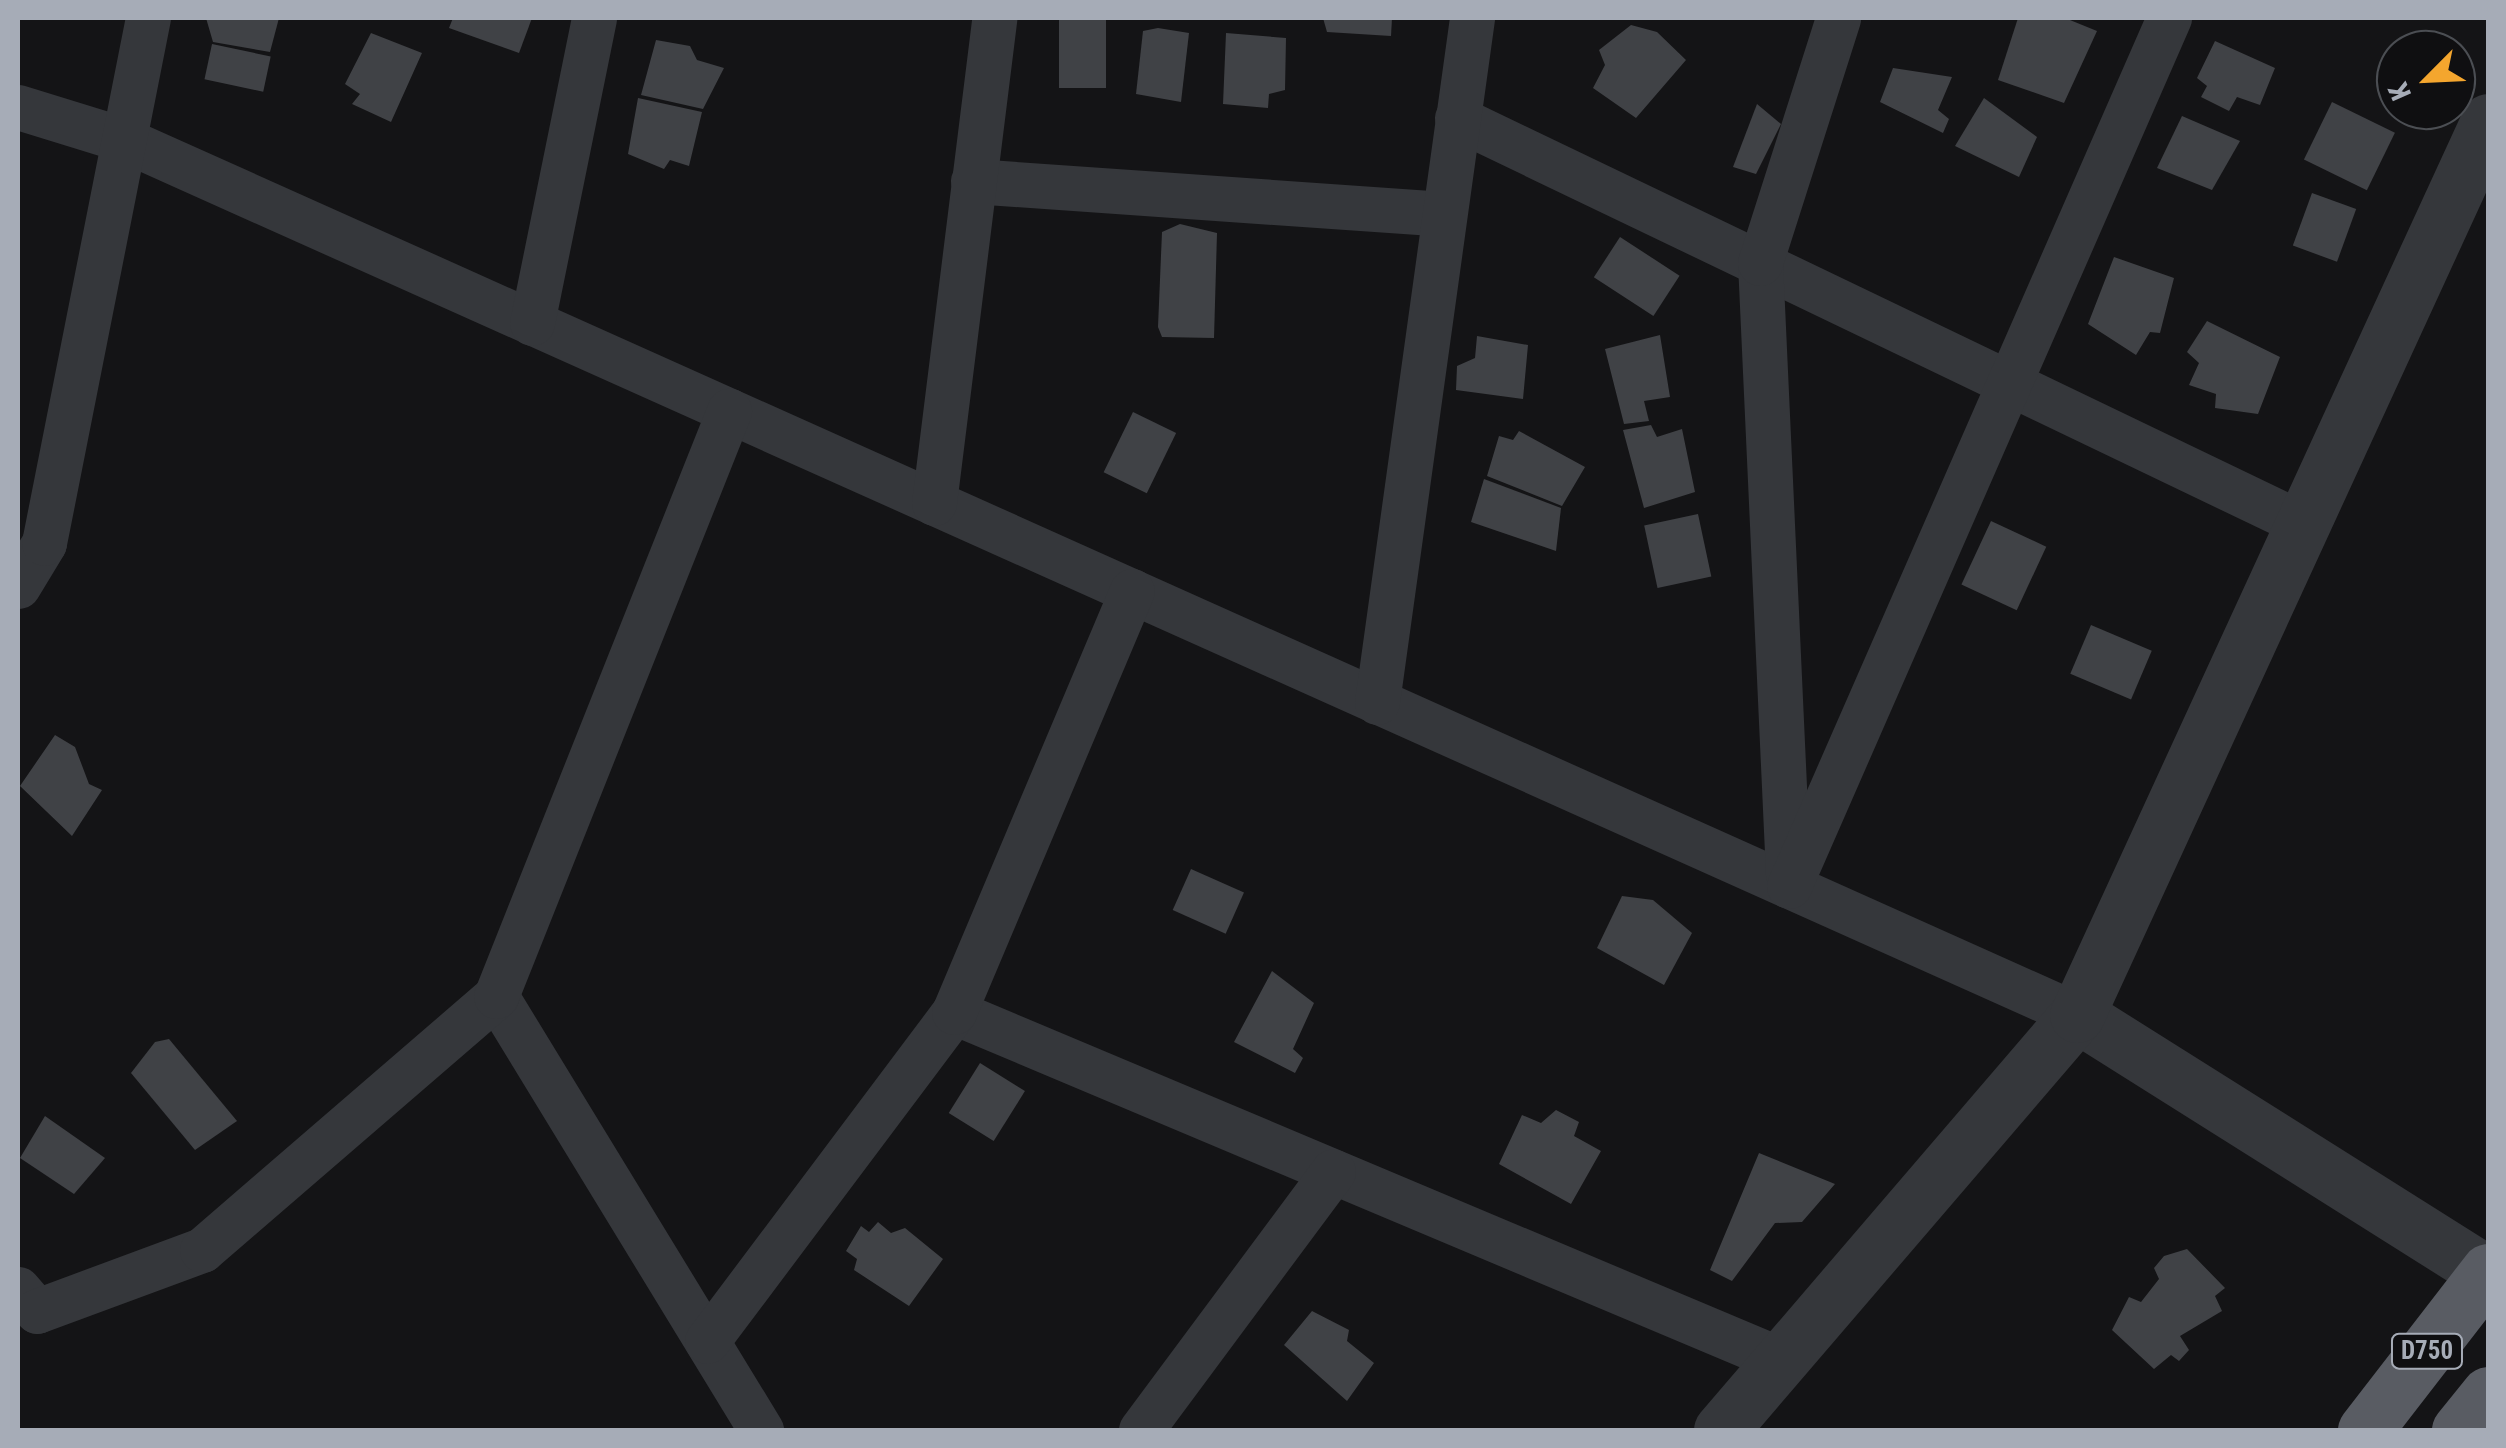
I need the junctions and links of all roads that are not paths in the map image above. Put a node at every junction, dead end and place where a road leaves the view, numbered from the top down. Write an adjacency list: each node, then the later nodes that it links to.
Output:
1 (148, 18): 10 (street)
2 (594, 18): 14 (street)
3 (994, 18): 11 (street)
4 (1472, 18): 8 (street)
5 (1838, 18): 13 (street)
6 (2168, 18): 15 (street)
7 (18, 107): 10 (street)
8 (1457, 118): 12 (street); 13 (street)
9 (2488, 121): 18 (street)
10 (125, 140): 14 (street); 19 (street)
11 (974, 181): 12 (street); 17 (street)
12 (1444, 214): 21 (street)
13 (1760, 263): 15 (street); 22 (street)
14 (532, 323): 16 (street)
15 (2004, 381): 18 (street); 22 (street)
16 (730, 411): 17 (street); 23 (street)
17 (934, 503): 20 (street)
18 (2303, 524): 25 (street)
19 (18, 586)
20 (1132, 591): 21 (street); 24 (street)
21 (1377, 702): 22 (street)
22 (1789, 886): 25 (street)
23 (496, 996): 28 (street); 29 (street)
24 (954, 1012): 26 (street); 29 (street)
25 (2077, 1015): 27 (street); 30 (street)
26 (1333, 1171): 30 (street); 33 (street)
27 (2488, 1272): 35 (highway, D750)
28 (18, 1289)
29 (706, 1341): 32 (street)
30 (1784, 1361): 34 (street)
31 (2488, 1394): 36 (highway)
32 (761, 1430)
33 (1141, 1430)
34 (1721, 1430)
35 (2365, 1430)
36 (2459, 1430)

